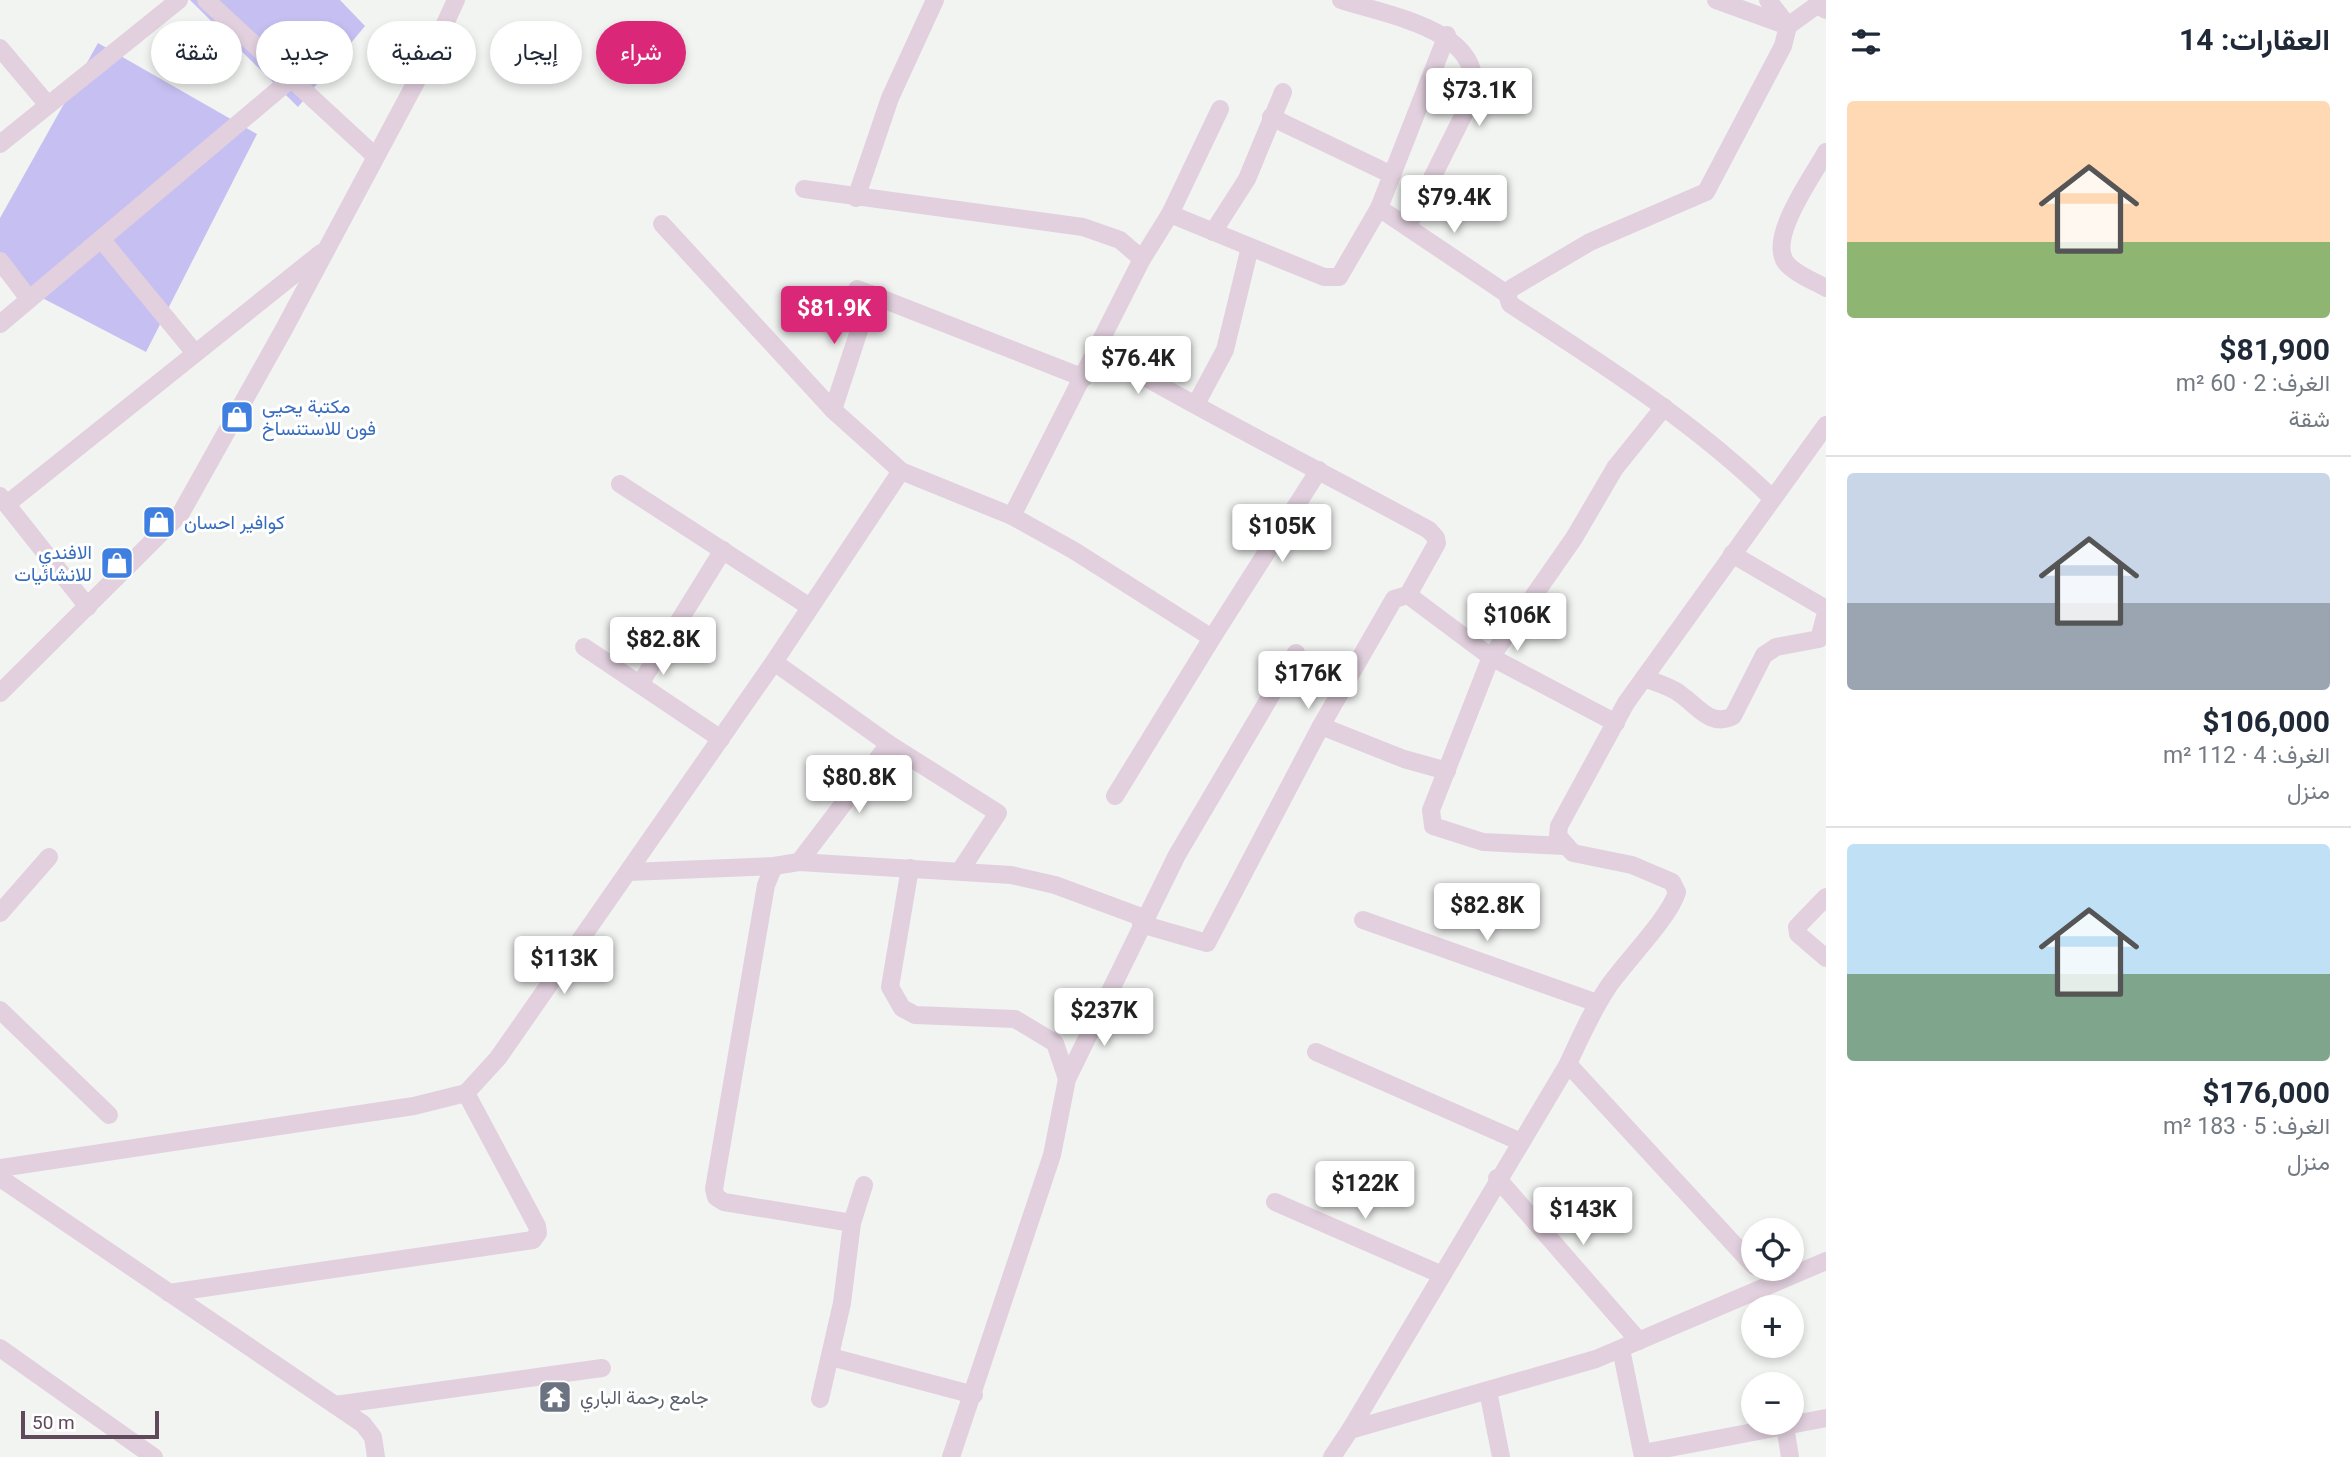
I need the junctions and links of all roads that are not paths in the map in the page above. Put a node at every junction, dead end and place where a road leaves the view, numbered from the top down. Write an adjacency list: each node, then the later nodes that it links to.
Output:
1 (179, 0): 16 (street)
2 (206, 0): 11 (street)
3 (456, 0): 21 (street)
4 (935, 0): 24 (street)
5 (1341, 0): 10 (street)
6 (1716, 0): 9 (street)
7 (1769, 0): 9 (street)
8 (1826, 10): 9 (street)
9 (1788, 26): 36 (street)
10 (1447, 35): 22 (street); 28 (street)
11 (256, 46)
12 (0, 48): 16 (street)
13 (285, 84): 30 (street)
14 (296, 84): 21 (street)
15 (1283, 92): 18 (street)
16 (48, 106): 19 (street)
17 (1220, 109): 26 (street)
18 (1271, 117): 22 (street); 29 (street)
19 (0, 144)
20 (1826, 152): 35 (street)
21 (375, 156): 32 (street)
22 (1392, 175): 25 (street)
23 (804, 189): 24 (street)
24 (856, 198): 33 (street)
25 (1379, 208): 28 (street); 31 (street)
26 (1170, 214): 29 (street); 33 (street)
27 (662, 224): 44 (street)
28 (1408, 226): 36 (street)
29 (1213, 232): 31 (street)
30 (101, 239): 37 (street); 40 (street)
31 (1250, 247): 42 (street)
32 (326, 249): 40 (street); 55 (street)
33 (1142, 259): 39 (street)
34 (0, 261): 37 (street)
35 (1826, 288)
36 (1507, 294): 43 (street)
37 (29, 299): 38 (street)
38 (0, 324)
39 (1098, 351): 41 (street); 42 (street)
40 (195, 353): 50 (street)
41 (1084, 378): 44 (street); 51 (street)
42 (1196, 404): 46 (street)
43 (1664, 407): 49 (street); 61 (street)
44 (833, 410): 47 (street)
45 (1826, 425): 49 (street)
46 (1319, 470): 54 (street); 58 (street)
47 (901, 471): 51 (street); 56 (street)
48 (620, 484): 52 (street)
49 (1772, 498): 53 (street)
50 (3, 500): 55 (street)
51 (1012, 516): 58 (street)
52 (723, 551): 56 (street); 64 (street)
53 (1732, 554): 57 (street); 63 (street)
54 (1408, 595): 61 (street); 67 (street)
55 (88, 607): 65 (street)
56 (810, 607): 62 (street)
57 (1826, 611): 63 (street)
58 (1212, 638): 71 (street)
59 (584, 647): 64 (street)
60 (1296, 653): 82 (street)
61 (1492, 657): 66 (street); 70 (street)
62 (774, 662): 68 (street); 69 (street)
63 (1644, 678): 66 (street)
64 (640, 684): 68 (street)
65 (0, 693)
66 (1616, 723): 72 (street)
67 (1321, 726): 70 (street); 82 (street)
68 (721, 739): 77 (street)
69 (889, 744): 74 (street); 78 (street)
70 (1447, 771): 72 (street)
71 (1115, 796)
72 (1564, 846): 84 (street)
73 (49, 857): 80 (street)
74 (799, 862): 75 (street); 76 (street)
75 (774, 866): 77 (street); 97 (street)
76 (910, 868): 78 (street); 88 (street)
77 (629, 872): 89 (street)
78 (960, 872): 82 (street)
79 (1826, 897): 83 (street)
80 (0, 913)
81 (1363, 920): 84 (street)
82 (1143, 921): 88 (street)
83 (1826, 958)
84 (1597, 1003): 87 (street)
85 (0, 1010): 90 (street)
86 (1316, 1052): 91 (street)
87 (1567, 1064): 91 (street); 98 (street)
88 (1067, 1079): 110 (street)
89 (466, 1093): 92 (street); 103 (street)
90 (109, 1115)
91 (1521, 1142): 94 (street)
92 (0, 1168)
93 (0, 1178): 103 (street)
94 (1497, 1178): 100 (street); 104 (street)
95 (863, 1185): 97 (street)
96 (1275, 1202): 100 (street)
97 (852, 1223): 107 (street)
98 (1741, 1252)
99 (1826, 1261): 102 (street)
100 (1440, 1275): 115 (street)
101 (1767, 1281): 102 (street)
102 (1770, 1284): 104 (street)
103 (169, 1293): 112 (street)
104 (1639, 1341): 106 (street)
105 (0, 1348): 119 (street)
106 (1621, 1349): 109 (street); 118 (street)
107 (831, 1357): 110 (street); 111 (street)
108 (602, 1368): 112 (street)
109 (1488, 1391): 115 (street); 123 (street)
110 (974, 1395): 121 (street)
111 (820, 1399)
112 (335, 1405): 120 (street)
113 (1826, 1419): 114 (street)
114 (1804, 1423)
115 (1350, 1430): 122 (street)
116 (1741, 1435): 118 (street)
117 (1786, 1435): 124 (street)
118 (1643, 1455)
119 (154, 1457)
120 (376, 1457)
121 (951, 1457)
122 (1332, 1457)
123 (1501, 1457)
124 (1790, 1457)

